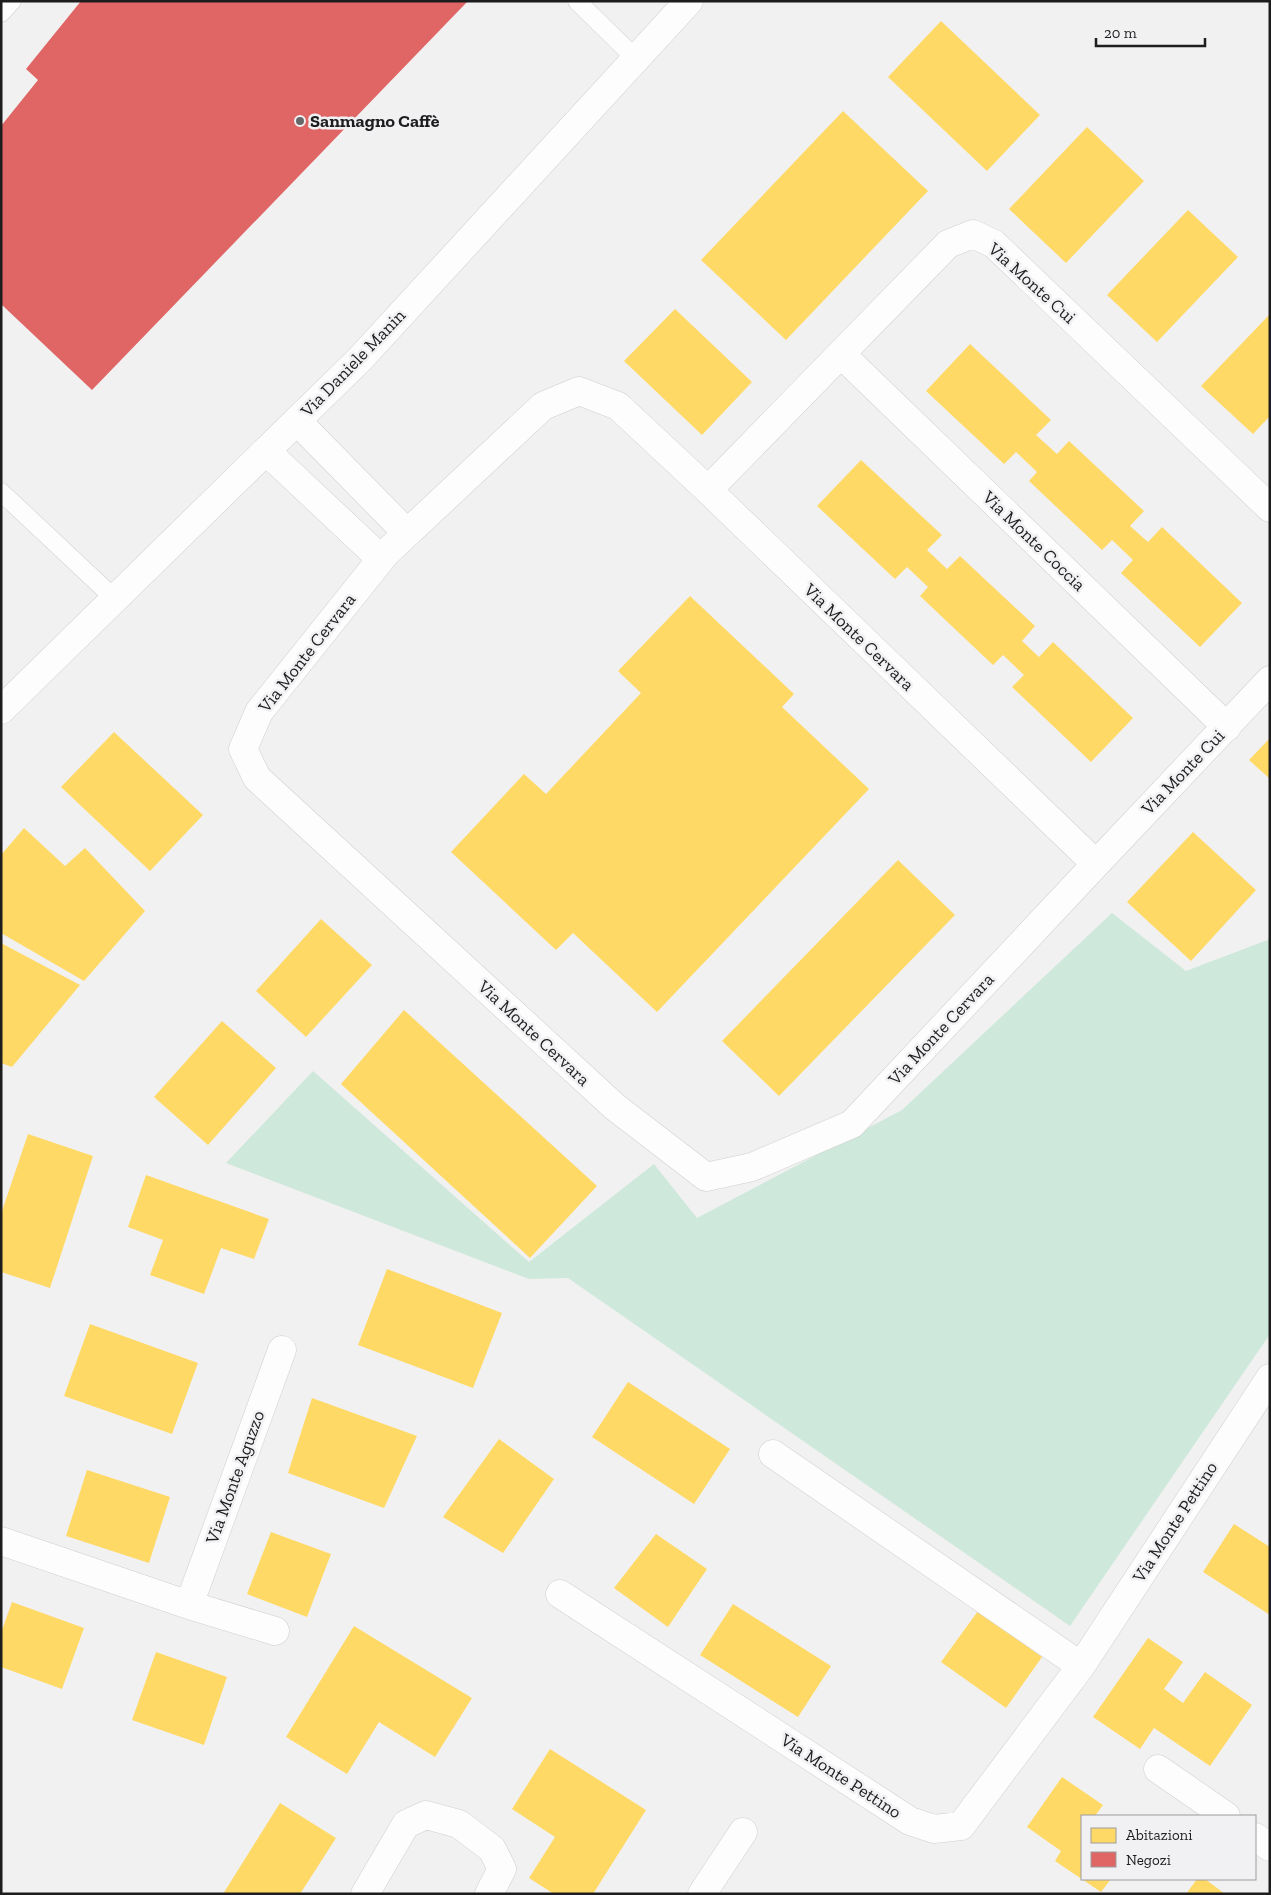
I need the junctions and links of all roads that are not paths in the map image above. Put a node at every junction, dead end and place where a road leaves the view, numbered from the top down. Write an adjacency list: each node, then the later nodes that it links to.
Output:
1 (12, 1): 4 (lane)
2 (576, 1): 5 (lane)
3 (689, 1): 5 (street, Via Daniele Manin)
4 (1, 12)
5 (635, 58): 7 (street, Via Daniele Manin)
6 (842, 355): 9 (street, Via Monte Cui); 11 (street, Via Monte Cui); 17 (street, Via Monte Coccia)
7 (297, 421): 8 (street, Via Daniele Manin); 12 (street)
8 (266, 451): 13 (street); 14 (street, Via Daniele Manin)
9 (708, 490): 12 (street, Via Monte Cervara); 18 (street, Via Monte Cervara)
10 (1, 492): 14 (lane)
11 (1270, 508)
12 (407, 534): 13 (street, Via Monte Cervara)
13 (381, 559): 18 (street, Via Monte Cervara)
14 (115, 599): 16 (street, Via Daniele Manin)
15 (1270, 680): 17 (street, Via Monte Cui)
16 (1, 710)
17 (1226, 727): 18 (street, Via Monte Cui)
18 (1096, 864)
19 (282, 1350): 24 (street, Via Monte Aguzzo)
20 (1270, 1378): 26 (street, Via Monte Pettino)
21 (773, 1454): 26 (street)
22 (1, 1541): 24 (street)
23 (560, 1594): 26 (street, Via Monte Pettino)
24 (189, 1605): 25 (street)
25 (275, 1631)
26 (1081, 1666)
27 (1158, 1769): 28 (street)
28 (1225, 1815)
29 (743, 1832): 34 (street)
30 (1256, 1838): 31 (street)
31 (1270, 1847)
32 (365, 1894): 33 (street)
33 (490, 1894)
34 (702, 1894)

